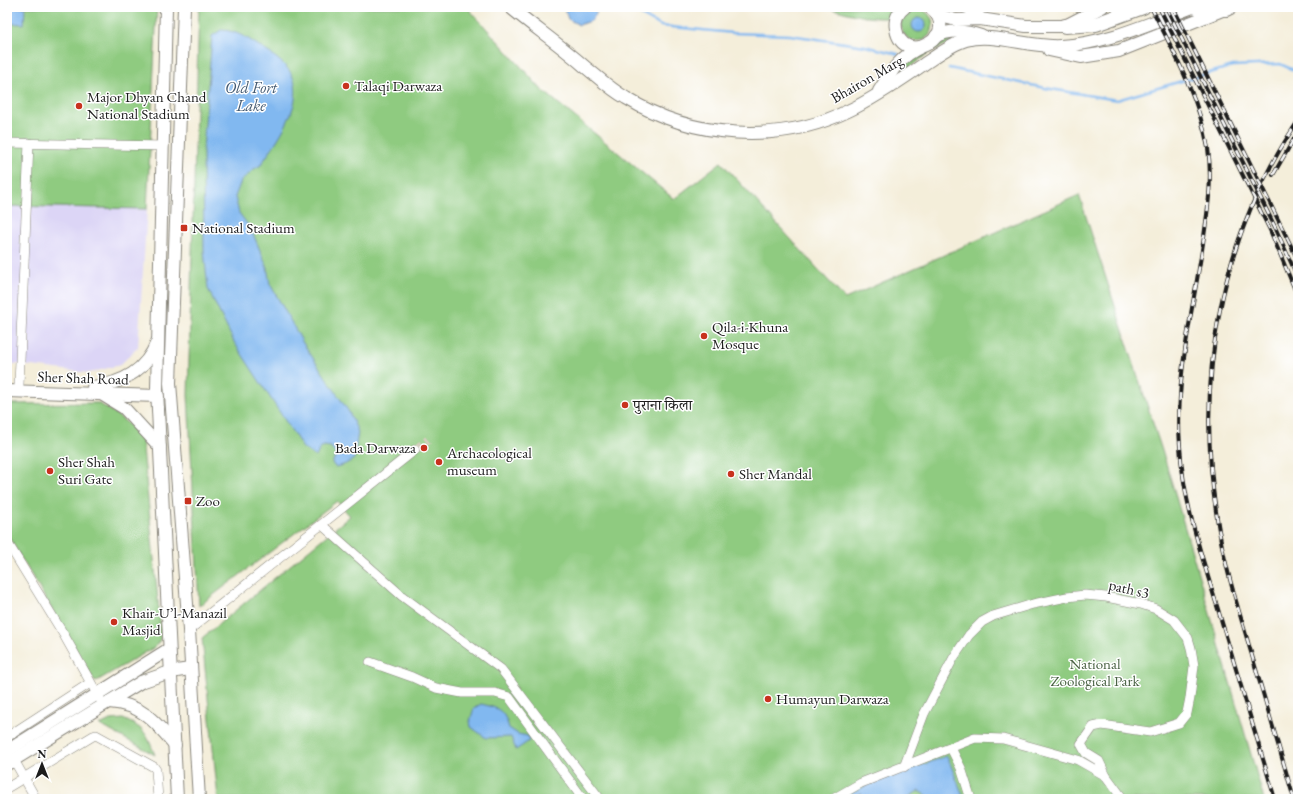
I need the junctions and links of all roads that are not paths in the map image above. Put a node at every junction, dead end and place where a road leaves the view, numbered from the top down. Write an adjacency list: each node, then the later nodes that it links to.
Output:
1 (166, 7): 20 (main road)
2 (184, 7): 31 (main road)
3 (510, 7): 17 (main road, Bhairon Marg)
4 (905, 7): 15 (main road)
5 (966, 7): 11 (main road)
6 (1102, 7): 12 (main road)
7 (1144, 7): 12 (main road)
8 (1194, 7): 9 (main road); 16 (main road, Bhairon Marg)
9 (1228, 8): 16 (main road)
10 (933, 11): 11 (main road); 13 (main road)
11 (985, 20): 12 (main road); 14 (main road)
12 (1065, 26)
13 (936, 36): 14 (main road); 15 (main road)
14 (988, 38): 16 (main road, Bhairon Marg); 17 (main road, Bhairon Marg)
15 (921, 47): 17 (main road)
16 (1042, 47)
17 (876, 95)
18 (7, 143): 19 (street)
19 (29, 143): 20 (street); 22 (street)
20 (164, 146): 21 (main road)
21 (160, 336): 23 (main road); 25 (main road)
22 (13, 384): 23 (main road, Sher Shah Road)
23 (98, 390): 24 (main road, Sher Shah Road); 25 (main road, Sher Shah Road); 26 (main road)
24 (7, 391)
25 (157, 392): 26 (main road)
26 (160, 447): 32 (main road)
27 (415, 450): 28 (street)
28 (322, 525): 31 (street); 52 (street)
29 (7, 542): 30 (street)
30 (10, 554): 37 (street)
31 (189, 630): 33 (main road)
32 (169, 649): 33 (main road); 36 (main road); 38 (main road)
33 (189, 649): 35 (main road)
34 (370, 662): 51 (street)
35 (190, 669): 36 (main road); 50 (main road)
36 (170, 672): 38 (main road); 40 (main road)
37 (90, 683): 38 (street); 39 (street)
38 (103, 701): 40 (main road); 42 (main road)
39 (7, 737)
40 (175, 745): 49 (main road)
41 (951, 748): 43 (street); 44 (street); 54 (street)
42 (9, 758): 45 (street)
43 (904, 767): 44 (street, path s3); 53 (street)
44 (1106, 776): 55 (street)
45 (24, 777): 46 (street); 47 (street); 48 (street)
46 (7, 788)
47 (36, 799)
48 (158, 799)
49 (177, 799)
50 (199, 799)
51 (583, 799)
52 (600, 799)
53 (833, 799)
54 (971, 799)
55 (1123, 799)

